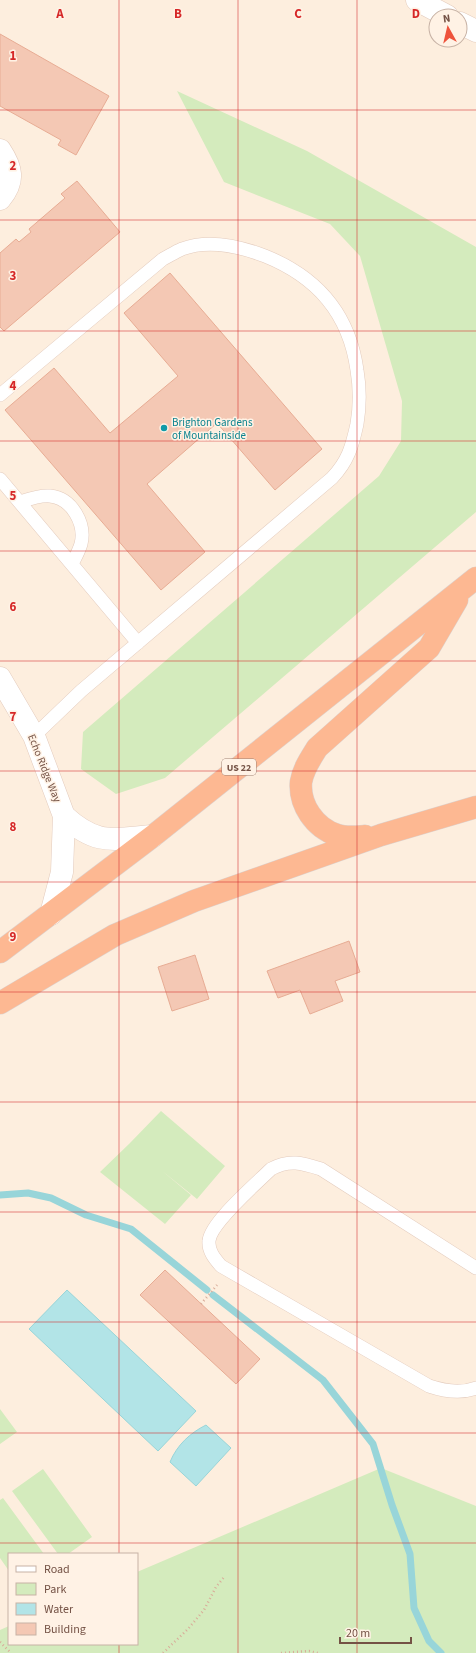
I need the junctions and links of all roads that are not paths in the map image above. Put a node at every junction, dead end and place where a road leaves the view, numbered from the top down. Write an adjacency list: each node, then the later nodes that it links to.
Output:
1 (417, 0): 2 (street)
2 (432, 8)
3 (0, 150): 4 (street)
4 (0, 199)
5 (0, 395): 10 (lane)
6 (0, 479): 7 (lane)
7 (20, 502): 8 (lane); 8 (lane)
8 (72, 564): 10 (lane)
9 (470, 584): 15 (highway); 16 (highway, US 22)
10 (138, 643): 12 (lane)
11 (0, 678): 12 (street, Echo Ridge Way)
12 (34, 736): 14 (street, Echo Ridge Way)
13 (476, 807): 15 (highway)
14 (64, 816): 16 (street, Echo Ridge Way); 17 (street, Echo Ridge Way)
15 (381, 835): 19 (highway)
16 (152, 836): 17 (highway, US 22)
17 (51, 914): 18 (highway, US 22)
18 (0, 952)
19 (0, 1003)
20 (476, 1268): 21 (lane)
21 (476, 1388)

